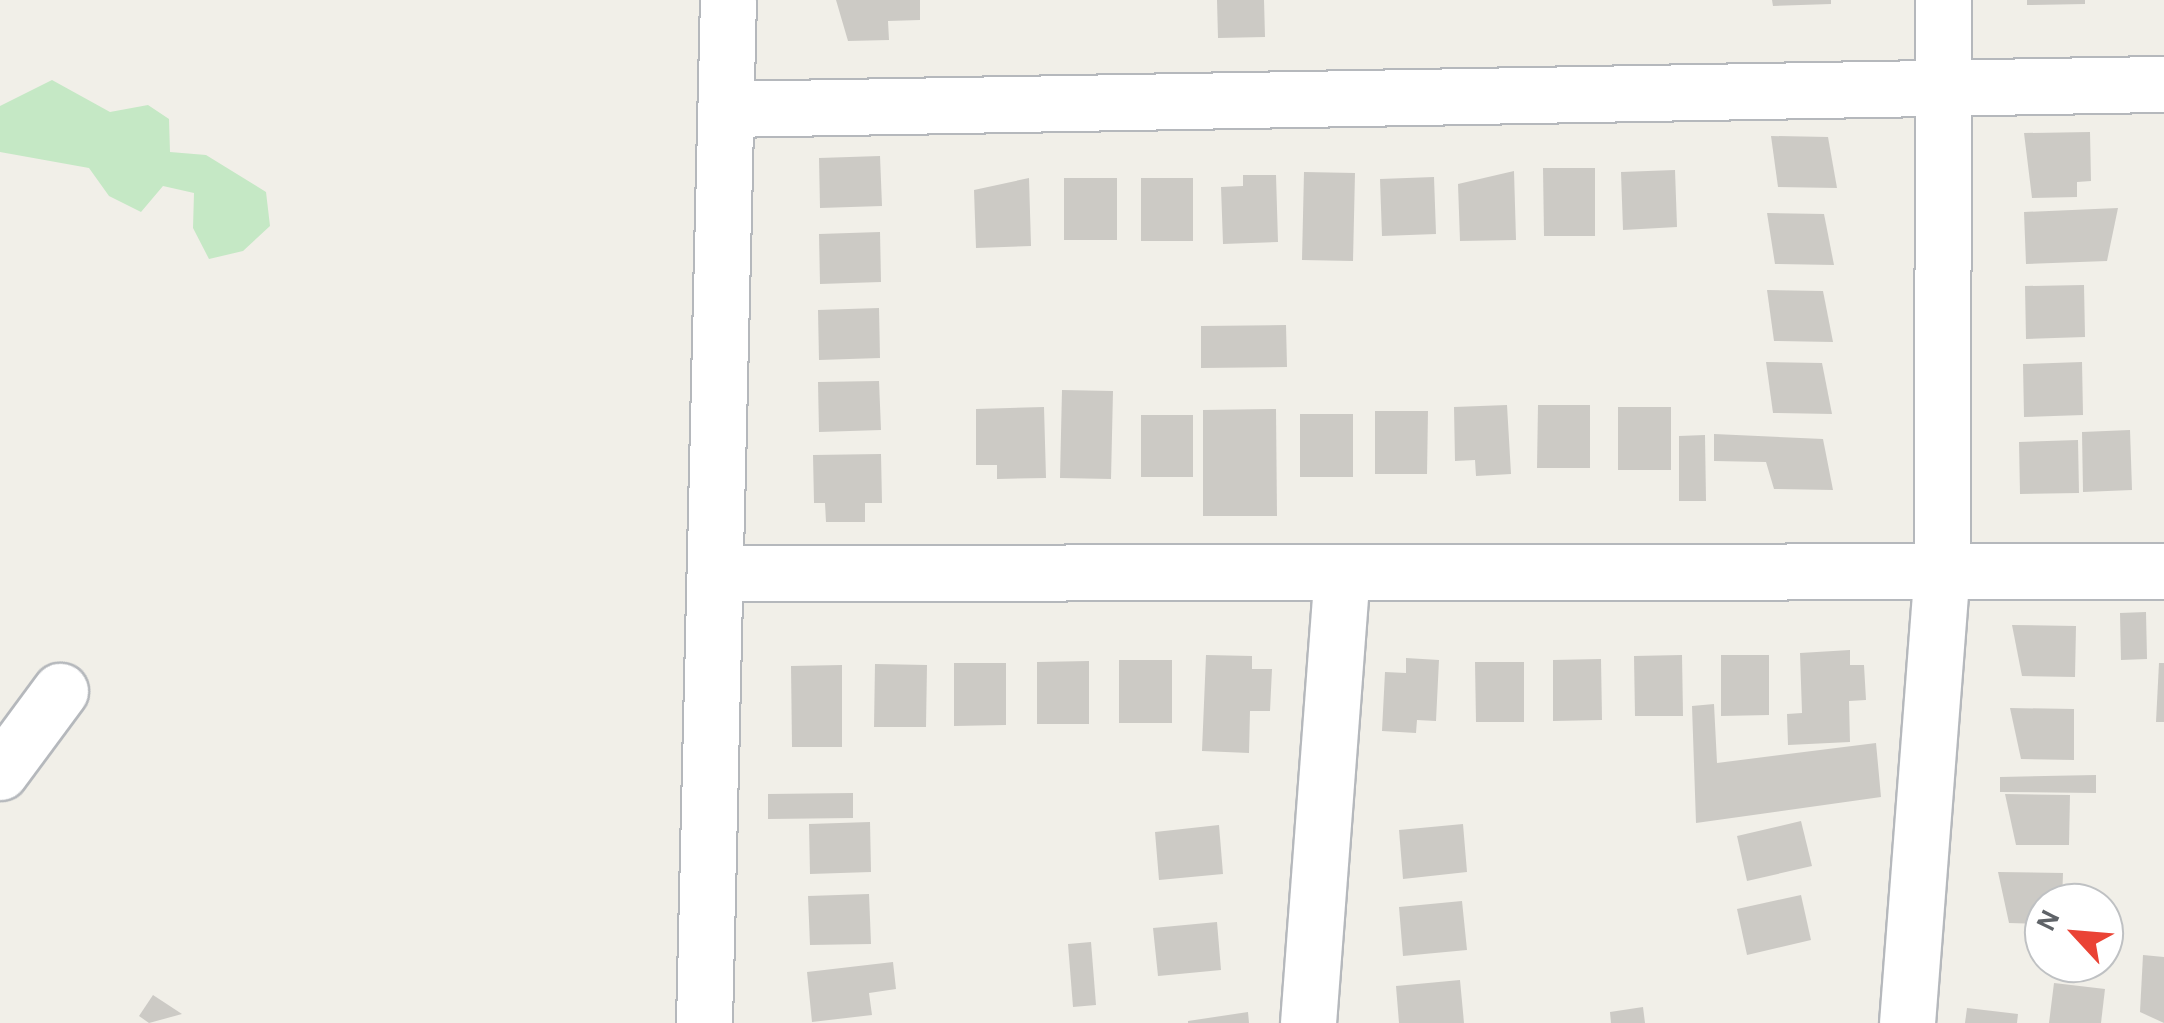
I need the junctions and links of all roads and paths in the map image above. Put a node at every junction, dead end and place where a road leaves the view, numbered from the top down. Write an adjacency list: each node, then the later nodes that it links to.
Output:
1 (728, 0): 5 (street)
2 (1943, 0): 4 (street)
3 (2164, 84): 4 (street)
4 (1944, 87): 5 (street); 6 (street)
5 (726, 109): 8 (street)
6 (1942, 568): 7 (street); 9 (street); 14 (street)
7 (2164, 571)
8 (715, 573): 9 (street); 12 (street)
9 (1342, 574): 13 (street)
10 (60, 690): 11 (street)
11 (0, 772)
12 (704, 1023)
13 (1308, 1023)
14 (1907, 1023)

